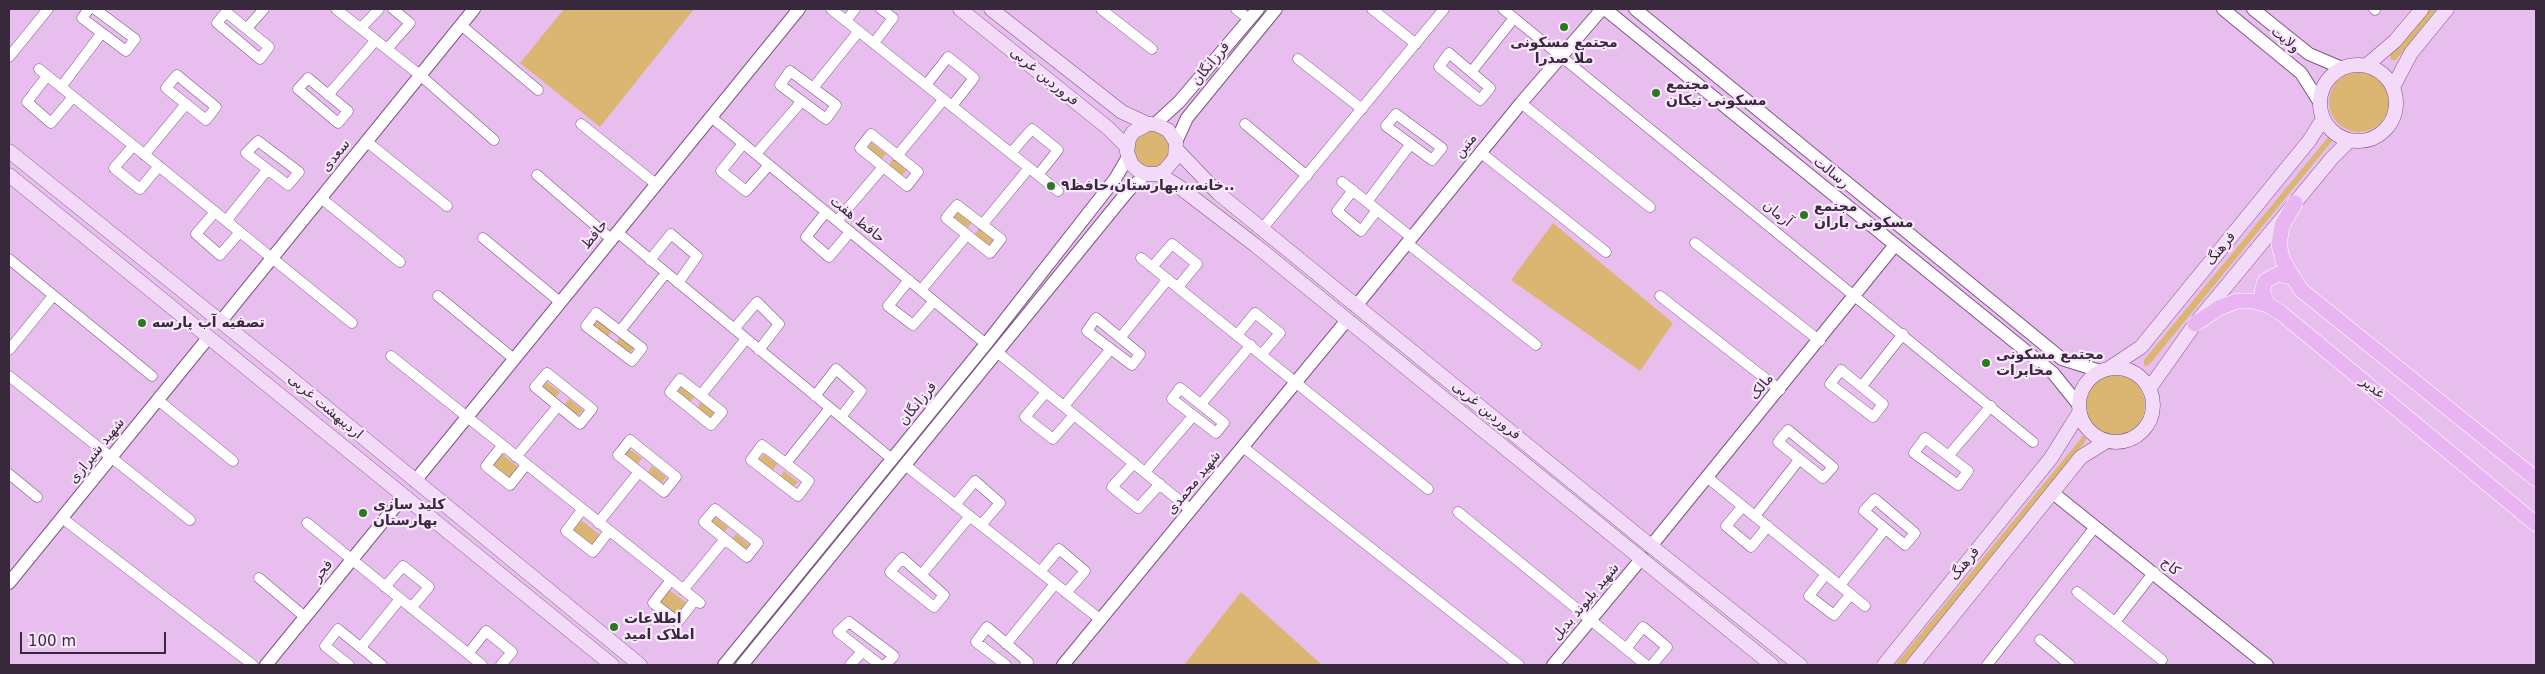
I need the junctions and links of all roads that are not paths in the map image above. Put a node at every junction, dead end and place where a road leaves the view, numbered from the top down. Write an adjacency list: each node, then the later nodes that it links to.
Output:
1 (48, 9): 42 (street)
2 (89, 9): 35 (street)
3 (96, 9): 35 (street)
4 (264, 9): 32 (street)
5 (336, 9): 33 (street)
6 (379, 9): 33 (street)
7 (393, 9): 39 (street)
8 (474, 9): 31 (street, سعدی)
9 (799, 9): 63 (street, حافظ)
10 (831, 9): 30 (street)
11 (855, 9): 30 (street)
12 (881, 9): 37 (street)
13 (960, 9): 76 (main road, فروردین غربی)
14 (991, 9): 66 (main road, فروردین غربی)
15 (1100, 9): 40 (street)
16 (1236, 9): 29 (street)
17 (1258, 9): 29 (street, فرزانگان)
18 (1276, 9): 74 (street, فرزانگان)
19 (1372, 9): 38 (street)
20 (1444, 9): 38 (street)
21 (1502, 9): 28 (street, آرمان)
22 (1603, 9): 41 (street, متین); 115 (street, رسالت)
23 (1635, 9): 160 (street, رسالت)
24 (2223, 9): 60 (street, ولایت)
25 (2253, 9): 45 (street, ولایت)
26 (2422, 9): 44 (main road)
27 (2447, 9): 51 (main road)
28 (1514, 18): 41 (street, آرمان); 47 (street)
29 (1249, 19): 66 (street, فرزانگان)
30 (846, 21): 34 (street)
31 (461, 25): 48 (street, سعدی); 54 (street)
32 (247, 28): 32 (street)
33 (361, 28): 36 (street)
34 (859, 31): 37 (street); 53 (street)
35 (101, 34): 52 (street)
36 (376, 40): 39 (street); 55 (street)
37 (874, 43): 50 (street)
38 (1416, 44): 62 (street)
39 (386, 49): 48 (street)
40 (1152, 49)
41 (1561, 56): 59 (street, متین); 133 (street, آرمان)
42 (9, 57)
43 (1298, 59): 62 (street)
44 (2367, 65): 45 (main road); 51 (main road)
45 (2342, 68): 60 (main road)
46 (39, 69): 49 (street)
47 (1472, 71): 47 (street)
48 (420, 75): 68 (street); 70 (street, سعدی)
49 (48, 76): 52 (street); 56 (street)
50 (926, 85): 58 (street); 58 (street)
51 (2394, 86): 69 (main road)
52 (61, 87): 56 (street)
53 (813, 88): 57 (street); 57 (street)
54 (538, 90)
55 (328, 95): 55 (street)
56 (73, 97): 73 (street)
57 (802, 101): 79 (street)
58 (948, 102): 78 (street); 81 (street)
59 (1521, 103): 77 (street, متین); 100 (street)
60 (2320, 103): 64 (main road)
61 (186, 104): 61 (street); 80 (street)
62 (1362, 109): 91 (street)
63 (710, 117): 71 (street, حافظ هفت); 93 (street, حافظ)
64 (2324, 119): 69 (main road); 160 (main road, فرهنگ)
65 (581, 124): 93 (street)
66 (1152, 124): 74 (main road); 76 (main road)
67 (1245, 124): 91 (street)
68 (494, 140)
69 (2350, 140): 98 (main road, فرهنگ)
70 (366, 141): 96 (street, سعدی); 99 (street)
71 (743, 144): 79 (street, حافظ هفت); 82 (street)
72 (1410, 145): 72 (street); 97 (street)
73 (133, 146): 80 (street); 83 (street)
74 (1176, 146): 87 (main road); 107 (main road, فروردین غربی)
75 (9, 151): 139 (main road, اردیبهشت غربی)
76 (1127, 152): 87 (main road); 150 (street, فرزانگان)
77 (1480, 152): 113 (street, متین); 116 (street)
78 (1011, 153): 85 (street); 90 (street)
79 (756, 154): 82 (street, حافظ هفت)
80 (144, 155): 83 (street)
81 (898, 156): 84 (street); 84 (street)
82 (769, 165): 103 (street, حافظ هفت)
83 (159, 166): 102 (street)
84 (882, 167): 105 (street)
85 (1029, 168): 90 (street); 106 (street)
86 (267, 170): 86 (street); 104 (street)
87 (1152, 174): 138 (main road, فروردین غربی); 156 (street, فرزانگان)
88 (9, 175): 146 (main road, اردیبهشت غربی)
89 (537, 175): 111 (street)
90 (1038, 175): 95 (street)
91 (1307, 176): 107 (street)
92 (1342, 182): 94 (street)
93 (656, 184): 111 (street, حافظ)
94 (1353, 190): 97 (street); 101 (street)
95 (1058, 191)
96 (321, 198): 117 (street, سعدی); 121 (street)
97 (1367, 202): 101 (street)
98 (2296, 203): 124 (main road); 141 (main road, فرهنگ)
99 (446, 206)
100 (1650, 207)
101 (1378, 210): 113 (street)
102 (215, 212): 104 (street); 108 (street)
103 (826, 212): 105 (street, حافظ هفت); 109 (street)
104 (226, 221): 108 (street)
105 (837, 221): 109 (street, حافظ هفت)
106 (982, 225): 110 (street); 110 (street)
107 (1262, 229): 136 (main road, فروردین غربی)
108 (240, 232): 117 (street)
109 (850, 232): 126 (street, حافظ هفت)
110 (967, 235): 129 (street)
111 (614, 236): 120 (street); 135 (street, حافظ)
112 (484, 238): 135 (street)
113 (1409, 240): 136 (street, متین); 152 (street)
114 (1695, 243): 149 (street)
115 (1895, 245): 133 (street, مالک); 176 (street, رسالت)
116 (1606, 252)
117 (272, 258): 139 (street, سعدی); 140 (street)
118 (1140, 258): 122 (street)
119 (9, 259): 130 (street)
120 (650, 260): 123 (street); 127 (street)
121 (400, 262)
122 (1152, 267): 125 (street); 128 (street)
123 (666, 273): 127 (street); 143 (street)
124 (2291, 277): 137 (main road); 199 (main road)
125 (1168, 279): 128 (street); 147 (street)
126 (909, 280): 129 (street, حافظ هفت); 134 (street)
127 (678, 282): 142 (street)
128 (1178, 287): 145 (street)
129 (921, 290): 134 (street, حافظ هفت)
130 (53, 296): 153 (street); 162 (street)
131 (438, 296): 159 (street)
132 (1660, 296): 166 (street)
133 (1855, 296): 144 (street, آرمان); 149 (street, مالک)
134 (934, 301): 150 (street, حافظ هفت)
135 (560, 302): 159 (street, حافظ)
136 (1356, 306): 224 (main road, فروردین غربی)
137 (2268, 306): 141 (main road, غدیر); 217 (main road, غدیر)
138 (1347, 320): 163 (street, شهید محمدی); 225 (main road, فروردین غربی)
139 (220, 321): 200 (main road, اردیبهشت غربی)
140 (352, 323)
141 (2195, 324): 165 (main road, فرهنگ)
142 (734, 329): 148 (street); 154 (street)
143 (620, 331): 143 (street)
144 (1902, 334): 164 (street); 174 (street, آرمان)
145 (1237, 335): 151 (street); 157 (street)
146 (208, 338): 170 (street, شهید شیرازی); 204 (main road, اردیبهشت غربی)
147 (1120, 338): 155 (street); 155 (street)
148 (746, 339): 154 (street); 168 (street)
149 (1820, 341): 166 (street, مالک)
150 (986, 344): 188 (street, فرزانگان)
151 (1250, 345): 157 (street); 171 (street)
152 (1536, 345)
153 (9, 350)
154 (759, 350): 169 (street)
155 (1110, 350): 173 (street)
156 (997, 352): 167 (street); 194 (street, فرزانگان)
157 (1262, 354): 163 (street)
158 (392, 356): 180 (street)
159 (514, 359): 180 (street, حافظ)
160 (2104, 370): 165 (main road); 176 (main road)
161 (9, 376): 187 (street)
162 (152, 376)
163 (1297, 382): 184 (street, شهید محمدی); 202 (street)
164 (1862, 386): 164 (street)
165 (2149, 389): 181 (main road)
166 (1780, 390): 198 (street, مالک)
167 (1046, 392): 173 (street); 177 (street)
168 (701, 395): 168 (street)
169 (816, 396): 175 (street); 179 (street)
170 (158, 400): 187 (street, شهید شیرازی); 190 (street)
171 (1201, 404): 178 (street); 178 (street)
172 (558, 406): 172 (street); 186 (street)
173 (1064, 406): 177 (street)
174 (1991, 406): 182 (street, آرمان); 185 (street)
175 (830, 408): 179 (street); 192 (street)
176 (2079, 408): 181 (main road); 255 (main road, فرهنگ)
177 (1074, 415): 191 (street)
178 (1193, 416): 196 (street)
179 (840, 417): 188 (street)
180 (466, 418): 183 (street); 200 (street, حافظ)
181 (2107, 441): 203 (main road, فرهنگ)
182 (2034, 442)
183 (502, 446): 186 (street); 193 (street)
184 (1243, 447): 209 (street, شهید محمدی); 272 (street)
185 (1949, 455): 185 (street)
186 (516, 457): 193 (street)
187 (110, 458): 213 (street, شهید شیرازی); 214 (street)
188 (892, 459): 264 (street, فرزانگان)
189 (1800, 460): 189 (street); 212 (street)
190 (233, 461)
191 (1134, 463): 196 (street); 201 (street)
192 (786, 464): 192 (street)
193 (526, 465): 208 (street)
194 (905, 465): 206 (street); 265 (street, فرزانگان)
195 (639, 472): 195 (street); 216 (street)
196 (1145, 472): 201 (street)
197 (9, 474): 205 (street)
198 (1708, 478): 207 (street); 224 (street, مالک)
199 (2536, 479)
200 (415, 481): 263 (main road, اردیبهشت غربی)
201 (1160, 484): 209 (street)
202 (1428, 489)
203 (2053, 493): 220 (street, کاج); 278 (main road, فرهنگ)
204 (403, 496): 226 (street, فجر); 262 (main road, اردیبهشت غربی)
205 (37, 497)
206 (955, 505): 211 (street); 218 (street)
207 (1743, 506): 212 (street); 219 (street)
208 (582, 510): 216 (street); 222 (street)
209 (1191, 510): 245 (street, شهید محمدی)
210 (1458, 512): 246 (street)
211 (970, 516): 218 (street); 229 (street)
212 (1755, 516): 219 (street)
213 (62, 518): 232 (street, شهید شیرازی); 256 (street)
214 (190, 520)
215 (307, 523): 226 (street)
216 (598, 523): 222 (street)
217 (2536, 524)
218 (981, 525): 227 (street)
219 (1768, 526): 230 (street)
220 (2095, 527): 228 (street, کاج); 279 (street)
221 (1885, 529): 221 (street); 235 (street)
222 (609, 531): 233 (street)
223 (725, 539): 223 (street); 237 (street)
224 (1651, 546): 277 (main road, فروردین غربی)
225 (1642, 558): 246 (street, شهید بلیوند بدیل); 276 (main road, فروردین غربی)
226 (351, 560): 236 (street); 244 (street, فجر)
227 (1040, 572): 234 (street); 239 (street)
228 (2154, 572): 247 (street); 281 (street, کاج)
229 (922, 574): 229 (street)
230 (1826, 574): 235 (street); 240 (street)
231 (259, 578): 244 (street)
232 (10, 580)
233 (671, 580): 237 (street); 237 (street)
234 (1055, 584): 239 (street); 249 (street)
235 (1840, 585): 240 (street)
236 (385, 587): 241 (street); 243 (street)
237 (683, 590)
238 (2077, 592): 247 (street)
239 (1066, 593): 245 (street)
240 (1851, 594): 242 (street)
241 (400, 600): 243 (street); 250 (street)
242 (1865, 606)
243 (411, 608): 253 (street)
244 (305, 617): 257 (street, فجر)
245 (1100, 620): 271 (street, شهید محمدی)
246 (1591, 620): 251 (street); 273 (street, شهید بلیوند بدیل)
247 (2115, 622): 254 (street)
248 (2040, 640): 280 (street)
249 (1006, 644): 269 (street); 270 (street)
250 (361, 648): 258 (street); 259 (street)
251 (1626, 649): 274 (street); 275 (street)
252 (862, 652): 266 (street); 267 (street); 268 (street)
253 (468, 654): 260 (street); 261 (street)
254 (2162, 660)
255 (1884, 664)
256 (253, 665)
257 (266, 665)
258 (349, 665)
259 (382, 665)
260 (482, 665)
261 (501, 665)
262 (612, 665)
263 (640, 665)
264 (724, 665)
265 (742, 665)
266 (850, 665)
267 (880, 665)
268 (886, 665)
269 (1006, 665)
270 (1025, 665)
271 (1064, 665)
272 (1519, 665)
273 (1553, 665)
274 (1646, 665)
275 (1652, 665)
276 (1772, 665)
277 (1800, 665)
278 (1913, 665)
279 (1987, 665)
280 (2070, 665)
281 (2267, 665)

